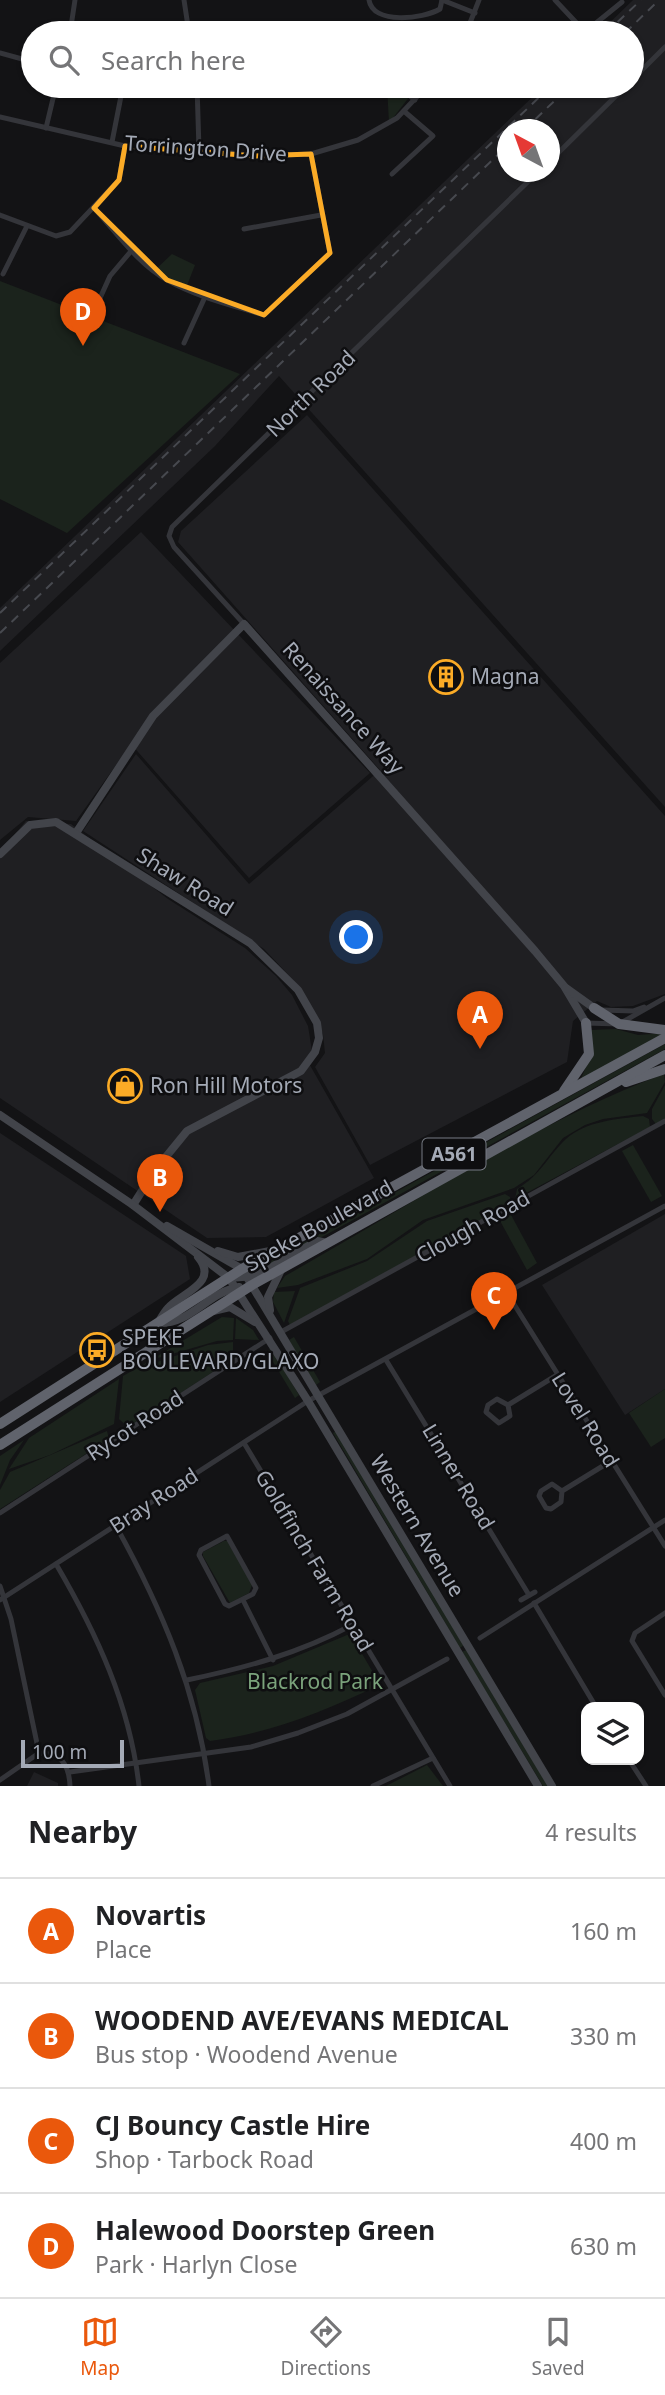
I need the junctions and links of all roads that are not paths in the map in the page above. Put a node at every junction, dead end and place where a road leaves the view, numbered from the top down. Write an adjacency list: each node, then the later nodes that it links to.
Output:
1 (75, 0): 9 (street)
2 (184, 0): 10 (street)
3 (369, 0): 4 (street)
4 (442, 0): 8 (street)
5 (479, 0): 8 (street)
6 (555, 0): 12 (street)
7 (622, 2): 13 (street)
8 (475, 13): 11 (street)
9 (72, 21)
10 (187, 21)
11 (471, 21)
12 (574, 21)
13 (598, 21)
14 (665, 47): 17 (street)
15 (0, 53): 16 (street)
16 (21, 59)
17 (644, 68)
18 (53, 98): 27 (street)
19 (121, 98): 28 (street)
20 (198, 98): 30 (street)
21 (412, 98): 23 (street)
22 (614, 98): 31 (street)
23 (415, 100): 24 (street, Torrington Drive)
24 (405, 112): 32 (street, Torrington Drive); 33 (street)
25 (2, 117): 26 (street); 27 (street, Torrington Drive)
26 (0, 127)
27 (46, 128): 28 (street, Torrington Drive)
28 (112, 142): 29 (street, Torrington Drive)
29 (125, 146): 30 (street, Torrington Drive); 35 (street)
30 (200, 149): 32 (street, Torrington Drive)
31 (560, 151)
32 (310, 155): 37 (street)
33 (393, 174)
34 (528, 182): 45 (street, North Road)
35 (94, 208): 38 (street); 40 (street)
36 (0, 215): 38 (street)
37 (321, 215): 39 (street); 42 (street)
38 (27, 226): 41 (street)
39 (244, 229)
40 (132, 250): 42 (street); 43 (street)
41 (3, 274)
42 (205, 297): 44 (street)
43 (96, 307)
44 (184, 343)
45 (244, 624): 46 (street); 48 (street, Renaissance Way)
46 (76, 833): 47 (street, Shaw Road); 62 (street, Shaw Road)
47 (0, 854)
48 (564, 986): 51 (street); 52 (street, Renaissance Way)
49 (665, 998): 50 (street)
50 (654, 1004): 51 (street); 53 (street)
51 (594, 1009): 53 (highway)
52 (586, 1023): 53 (street); 59 (highway)
53 (619, 1024): 54 (highway)
54 (665, 1030)
55 (665, 1038): 59 (highway, Speke Boulevard / A561)
56 (665, 1055): 58 (highway, Speke Boulevard / A561)
57 (665, 1069): 58 (highway)
58 (603, 1090): 66 (highway, Speke Boulevard / A561)
59 (559, 1097): 67 (highway, Speke Boulevard / A561)
60 (0, 1115): 62 (street)
61 (665, 1121): 77 (street, Clough Road)
62 (133, 1205): 64 (street)
63 (665, 1206): 73 (street, Bray Road)
64 (149, 1216): 65 (street); 68 (street)
65 (193, 1239): 67 (street); 70 (street)
66 (328, 1243): 69 (highway, Speke Boulevard / A561); 70 (street, A561)
67 (281, 1248): 70 (highway, Speke Boulevard / A561)
68 (192, 1250): 71 (street); 76 (street)
69 (284, 1267): 70 (highway, Speke Boulevard / A561); 75 (street)
70 (247, 1277): 71 (highway, Speke Boulevard / A561); 72 (highway, Speke Boulevard / A561); 75 (street, Western Avenue)
71 (229, 1278): 72 (street, Western Avenue); 76 (highway, Speke Boulevard / A561)
72 (237, 1291): 74 (highway, Speke Boulevard / A561); 76 (street, A561); 78 (street, Western Avenue)
73 (507, 1293): 79 (street, Bray Road); 80 (street, Lovel Road)
74 (210, 1312): 78 (street); 86 (highway, Speke Boulevard / A561)
75 (271, 1316): 77 (street, Western Avenue)
76 (158, 1323): 84 (highway, Speke Boulevard / A561)
77 (281, 1332): 81 (street, Western Avenue)
78 (267, 1335): 82 (street, Western Avenue); 89 (street, Rycot Road)
79 (386, 1360): 81 (street, Bray Road); 98 (street, Linner Road)
80 (557, 1375): 83 (street); 87 (street, Lovel Road)
81 (318, 1396): 82 (street, Bray Road); 122 (street, Western Avenue)
82 (308, 1401): 85 (street, Bray Road); 121 (street, Western Avenue)
83 (508, 1405): 83 (street)
84 (0, 1424)
85 (244, 1443): 91 (street, Bray Road); 101 (street, Goldfinch Farm Road)
86 (0, 1445)
87 (611, 1461): 88 (street); 92 (street, Lovel Road)
88 (562, 1491): 88 (street)
89 (0, 1513)
90 (665, 1520): 92 (street)
91 (116, 1525): 94 (street, Bray Road); 105 (street)
92 (653, 1527): 93 (street, Lovel Road); 99 (street)
93 (665, 1546)
94 (56, 1564): 96 (street, Bray Road); 112 (street)
95 (0, 1586): 96 (street)
96 (2, 1599): 109 (street)
97 (243, 1600): 97 (street); 104 (street)
98 (521, 1600)
99 (534, 1603): 102 (street); 108 (street)
100 (665, 1613): 107 (street)
101 (352, 1625): 104 (street); 106 (street, Goldfinch Farm Road)
102 (480, 1638)
103 (447, 1658): 106 (street)
104 (273, 1660): 105 (street)
105 (187, 1680): 110 (street)
106 (393, 1690): 110 (street); 111 (street, Goldfinch Farm Road)
107 (665, 1695)
108 (593, 1702)
109 (38, 1753): 114 (street); 115 (street)
110 (205, 1754): 112 (street); 118 (street)
111 (433, 1758): 119 (street); 120 (street, Goldfinch Farm Road)
112 (136, 1764): 114 (street); 117 (street)
113 (632, 1765): 123 (street)
114 (69, 1772): 116 (street)
115 (0, 1780)
116 (70, 1786)
117 (139, 1786)
118 (209, 1786)
119 (373, 1786)
120 (450, 1786)
121 (538, 1786)
122 (552, 1786)
123 (646, 1786)

